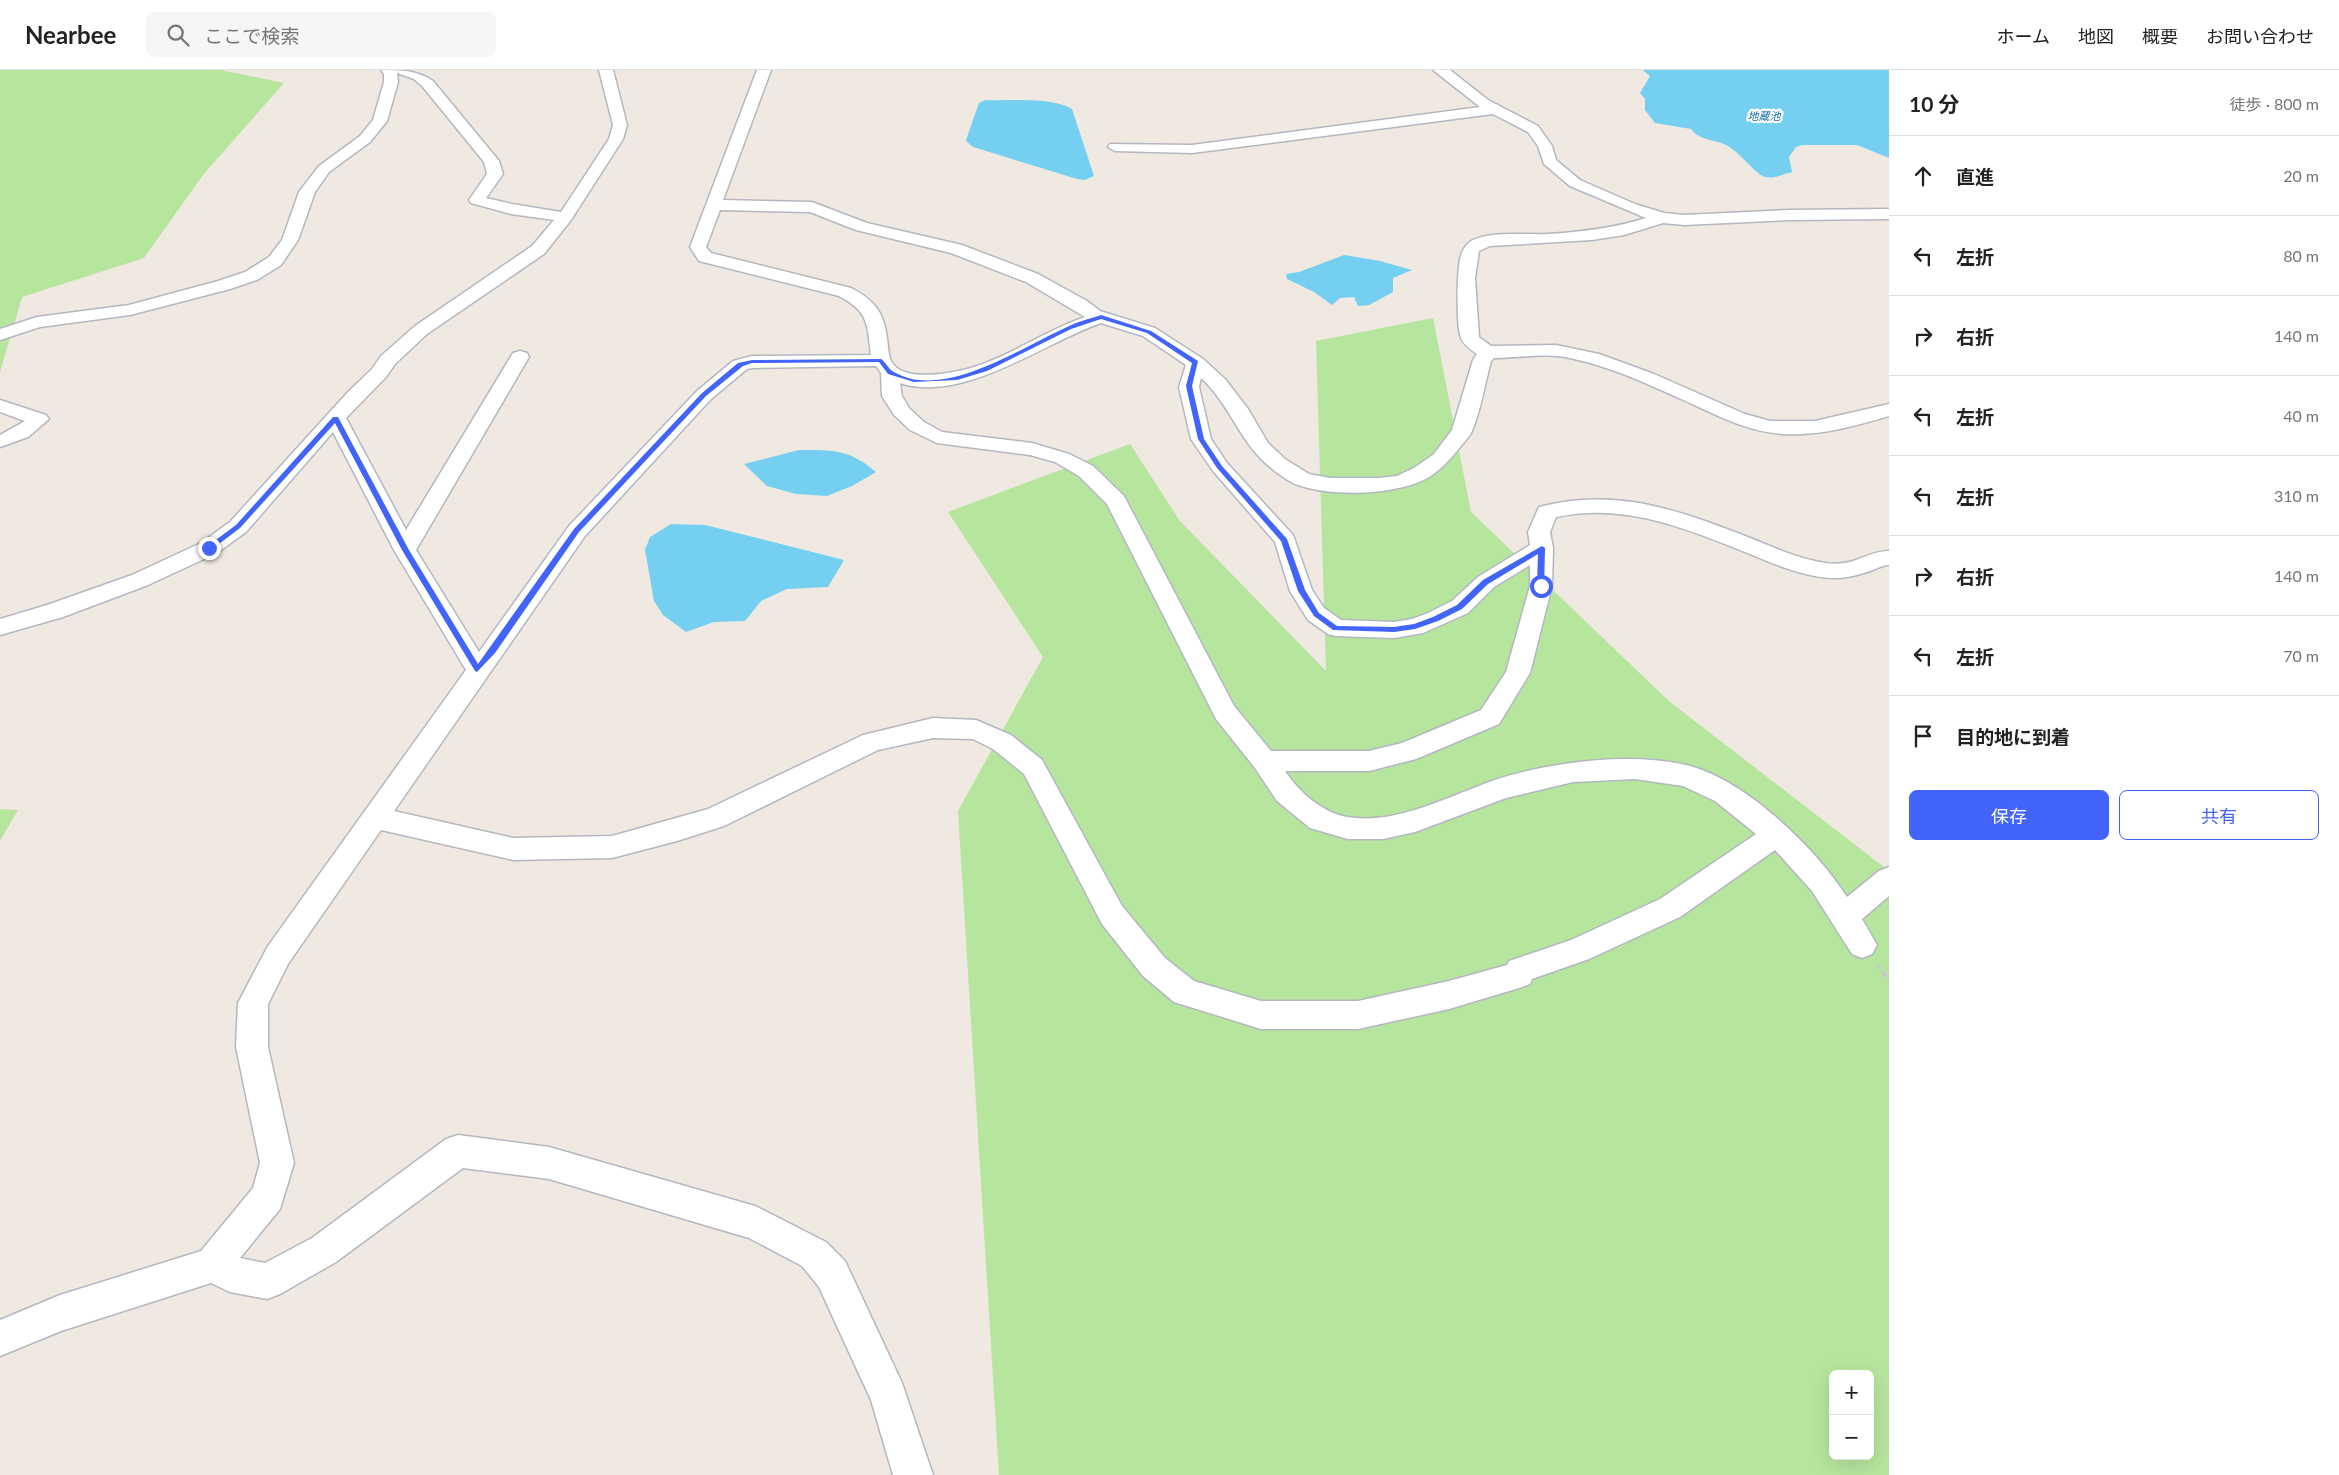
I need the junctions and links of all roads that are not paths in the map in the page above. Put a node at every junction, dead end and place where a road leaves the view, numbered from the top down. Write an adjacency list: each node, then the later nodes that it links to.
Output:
1 (388, 70): 15 (street)
2 (401, 70): 7 (street)
3 (435, 70): 7 (street)
4 (606, 70): 12 (street)
5 (764, 70): 10 (street)
6 (1440, 70): 8 (street)
7 (419, 76): 12 (street)
8 (1496, 109): 9 (street); 13 (street)
9 (1115, 147)
10 (714, 205): 14 (street); 19 (street)
11 (1889, 214): 13 (street)
12 (565, 217): 22 (street)
13 (1662, 218): 16 (street)
14 (1101, 317): 18 (street); 19 (street)
15 (0, 335)
16 (1489, 352): 18 (street); 21 (street)
17 (520, 357): 25 (street)
18 (1196, 363): 24 (street)
19 (886, 367): 28 (street); 29 (street)
20 (0, 406): 23 (street)
21 (1889, 410)
22 (336, 418): 25 (street); 27 (street)
23 (0, 441)
24 (1542, 548): 26 (street); 29 (street)
25 (405, 550): 28 (street)
26 (1889, 558)
27 (0, 627)
28 (477, 670): 30 (street)
29 (1264, 761): 31 (street)
30 (375, 818): 31 (street); 35 (street)
31 (1777, 834): 33 (street)
32 (1889, 879): 33 (street)
33 (1844, 917): 34 (street)
34 (1862, 945)
35 (212, 1264): 36 (street); 37 (street)
36 (0, 1338)
37 (913, 1475)

